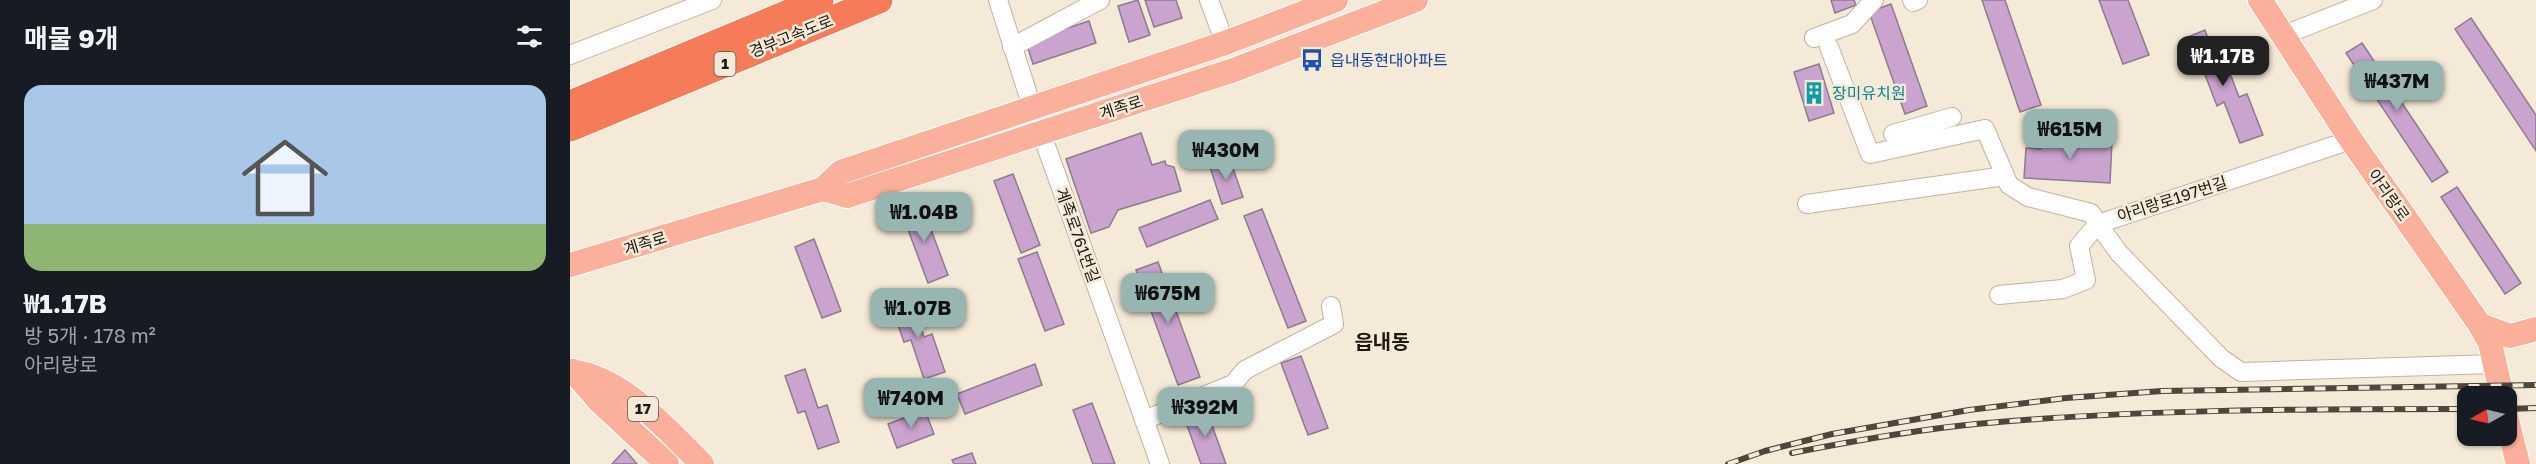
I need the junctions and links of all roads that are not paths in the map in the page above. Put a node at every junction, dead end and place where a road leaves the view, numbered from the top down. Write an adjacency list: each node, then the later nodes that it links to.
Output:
1 (712, 0): 17 (street)
2 (820, 0): 18 (highway, 경부고속도로 / 1)
3 (879, 0): 21 (highway, 경부고속도로 / 1)
4 (998, 0): 16 (street, 계족로761번길)
5 (1100, 0): 16 (street)
6 (1209, 0): 15 (street)
7 (1336, 0): 15 (main road, 계족로)
8 (1416, 0): 22 (main road, 계족로)
9 (1874, 0): 25 (street, 아리랑로197번길)
10 (1912, 0): 11 (street)
11 (1918, 0)
12 (2260, 0): 14 (main road, 아리랑로)
13 (2373, 0): 14 (street)
14 (2284, 35): 24 (main road, 아리랑로)
15 (1225, 43): 19 (main road, 계족로)
16 (1012, 47): 19 (street, 계족로761번길)
17 (570, 55)
18 (570, 104)
19 (1032, 107): 22 (street, 계족로761번길); 26 (main road, 계족로)
20 (1952, 117): 23 (street)
21 (570, 128)
22 (1042, 133): 26 (main road, 계족로); 38 (street, 계족로761번길)
23 (1893, 134)
24 (2351, 140): 28 (street, 아리랑로197번길); 32 (main road, 아리랑로)
25 (2005, 176): 27 (street); 28 (street, 아리랑로197번길)
26 (823, 189): 29 (main road, 계족로)
27 (1807, 204)
28 (2098, 224): 30 (street); 35 (street)
29 (573, 269)
30 (1999, 295)
31 (1331, 306): 38 (street)
32 (2480, 325): 34 (main road); 35 (main road, 아리랑로)
33 (2536, 329): 34 (main road)
34 (2510, 336): 35 (main road)
35 (2494, 364): 37 (main road, 아리랑로)
36 (571, 369): 40 (main road, 17); 41 (main road, 17)
37 (2500, 386)
38 (1144, 420): 42 (street, 계족로761번길)
39 (2514, 446): 43 (main road)
40 (667, 464)
41 (702, 464)
42 (1160, 464)
43 (2518, 464)

